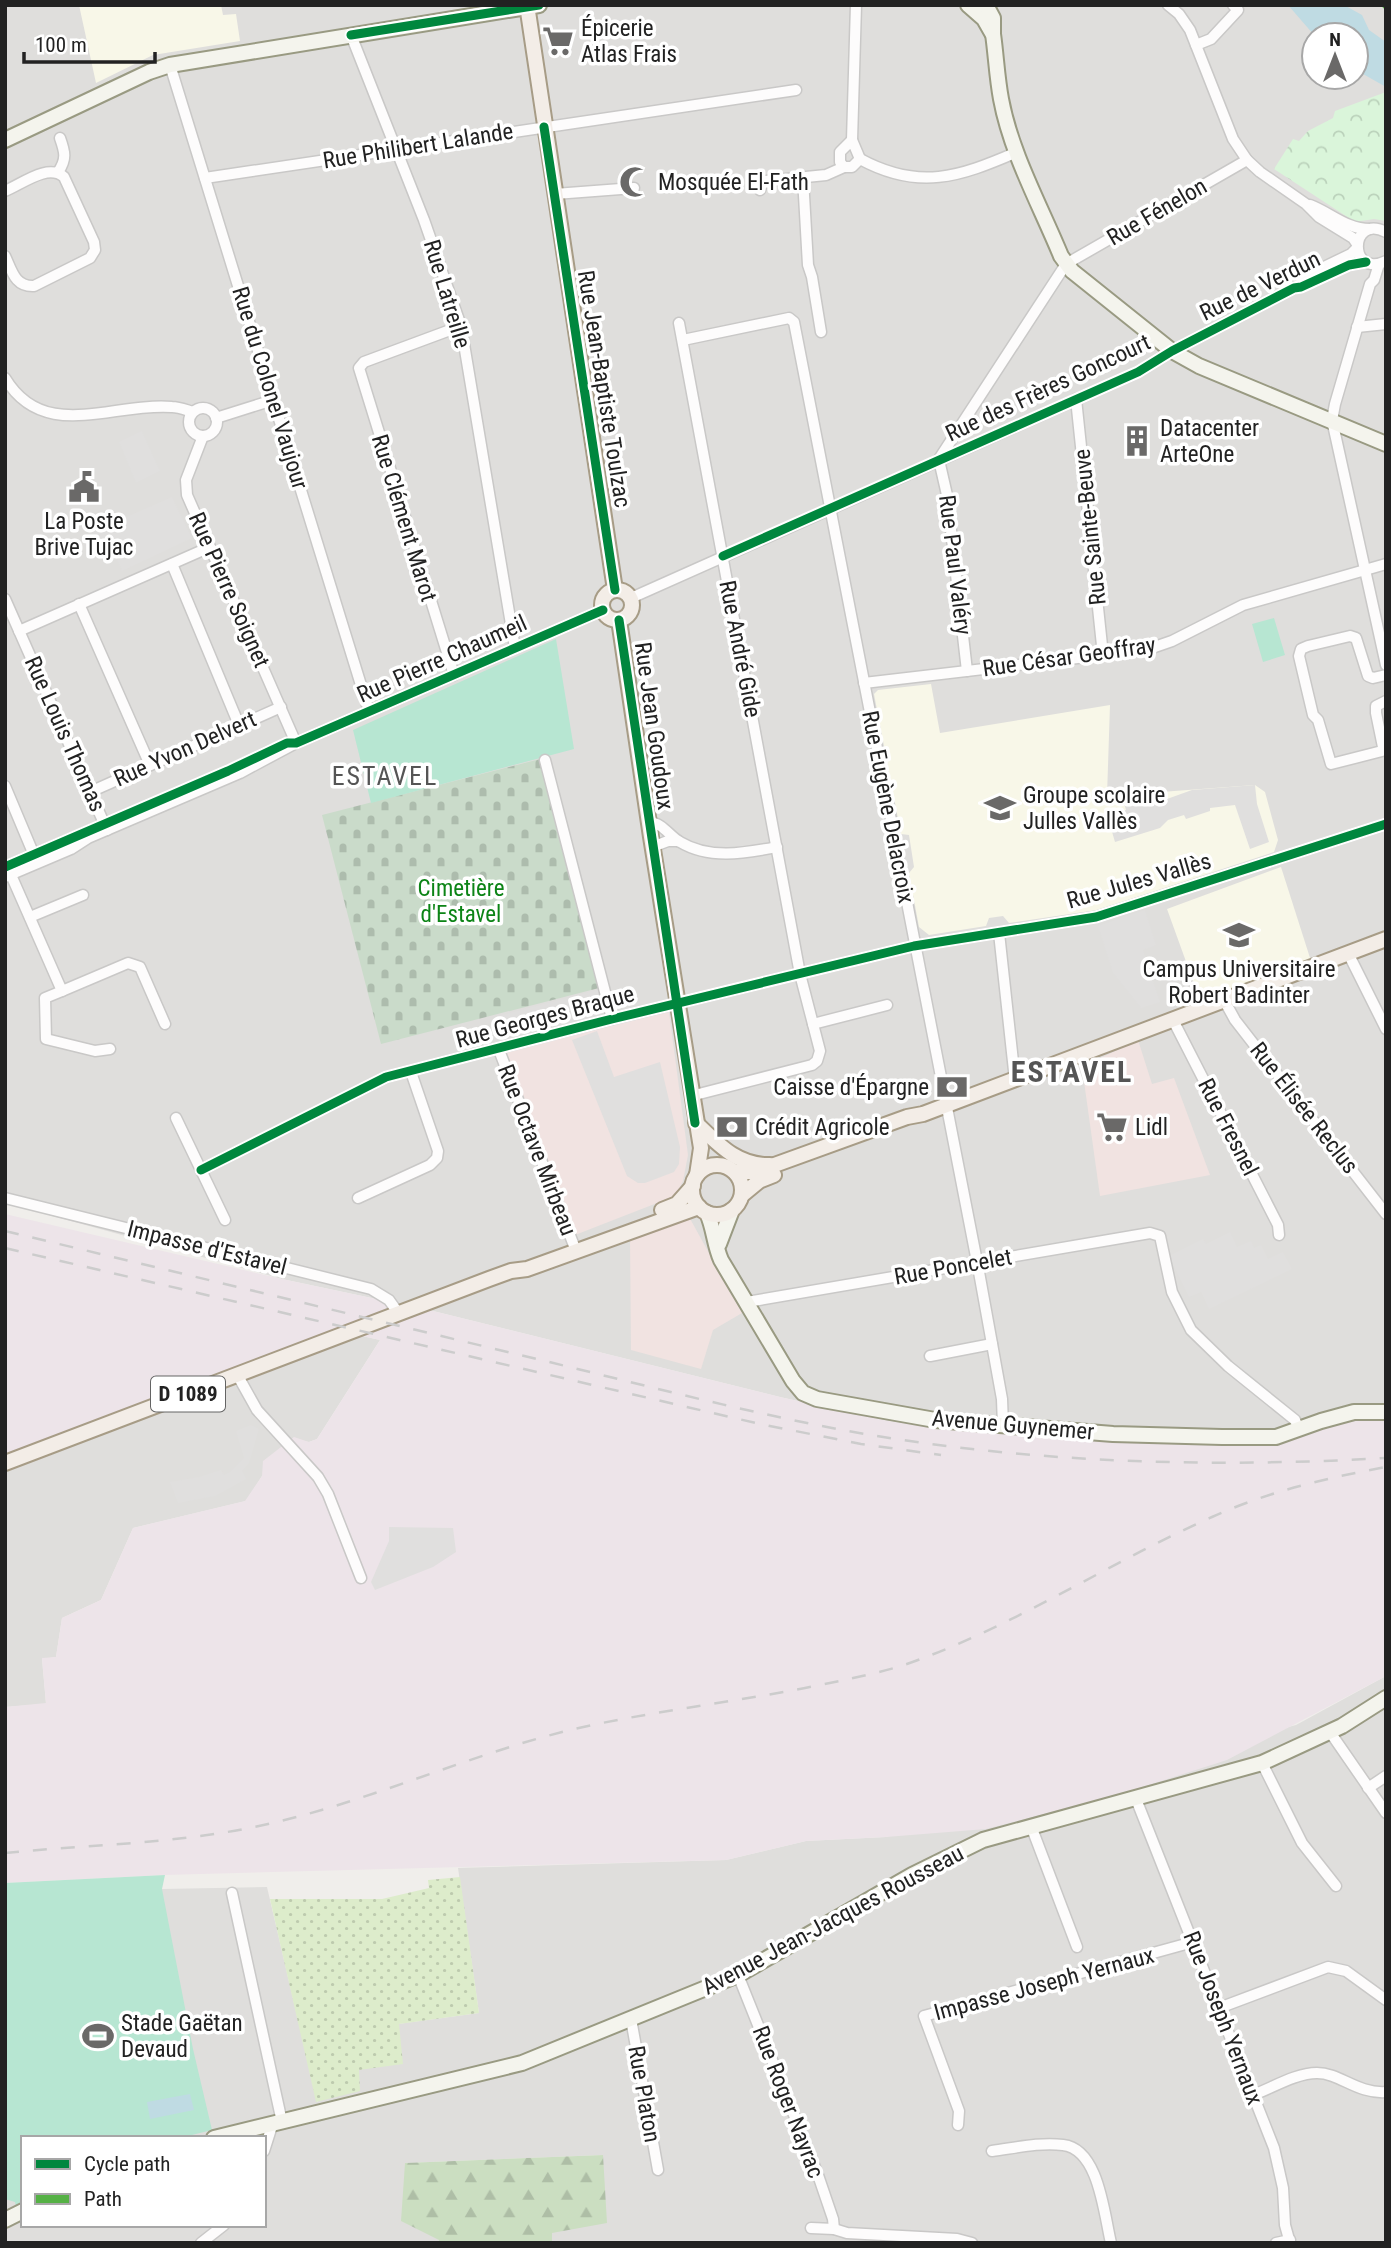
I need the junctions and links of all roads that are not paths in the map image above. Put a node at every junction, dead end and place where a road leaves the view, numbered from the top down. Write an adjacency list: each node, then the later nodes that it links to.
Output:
1 (856, 5): 15 (street)
2 (970, 5): 7 (main road)
3 (986, 5): 7 (main road)
4 (1168, 5): 9 (street)
5 (1233, 5): 9 (street)
6 (531, 6): 8 (main road); 12 (main road, Rue Jean-Baptiste Toulzac)
7 (993, 34): 17 (main road)
8 (351, 35): 10 (main road); 16 (street, Rue Latreille)
9 (1196, 45): 19 (street)
10 (170, 65): 14 (main road); 22 (street, Rue du Colonel Vaujour)
11 (796, 90): 12 (street, Rue Philibert Lalande)
12 (544, 127): 16 (street, Rue Philibert Lalande); 27 (main road, Rue Jean-Baptiste Toulzac)
13 (60, 138): 21 (street)
14 (5, 140)
15 (852, 141): 18 (street); 20 (street)
16 (395, 149): 22 (street, Rue Philibert Lalande); 40 (street, Rue Latreille)
17 (1017, 152): 18 (street); 35 (main road)
18 (860, 159): 20 (street)
19 (1247, 160): 28 (street); 35 (street, Rue Fénelon)
20 (844, 167): 23 (street)
21 (58, 172): 26 (street); 32 (street)
22 (205, 178): 47 (street, Rue du Colonel Vaujour)
23 (803, 178): 25 (street); 42 (street)
24 (634, 188): 27 (street)
25 (760, 190)
26 (5, 191)
27 (555, 194): 60 (main road, Rue Jean-Baptiste Toulzac)
28 (1306, 204): 29 (street); 31 (street)
29 (1371, 229): 30 (street); 31 (street, Rue de Verdun)
30 (1385, 232)
31 (1357, 246): 33 (street); 37 (street, Rue de Verdun)
32 (5, 256)
33 (1367, 263): 34 (street); 36 (street); 37 (street, Rue de Verdun)
34 (1383, 263): 36 (street)
35 (1066, 264): 44 (main road); 53 (street)
36 (1370, 284): 41 (street)
37 (1294, 288): 44 (street, Rue de Verdun)
38 (679, 323): 43 (street, Rue André Gide)
39 (1386, 324): 41 (street)
40 (461, 326): 67 (street, Rue Latreille); 71 (street, Rue Clément Marot)
41 (1357, 327): 50 (street)
42 (821, 332)
43 (683, 340): 54 (street, Rue Eugène Delacroix); 56 (street, Rue André Gide)
44 (1172, 351): 46 (street, Rue des Frères Goncourt); 50 (main road)
45 (5, 378): 48 (street)
46 (1076, 399): 53 (street, Rue des Frères Goncourt); 68 (street, Rue Sainte-Beuve)
47 (273, 400): 49 (street); 76 (street, Rue du Colonel Vaujour)
48 (193, 412): 49 (street); 51 (street)
49 (216, 418): 51 (street)
50 (1332, 421): 52 (main road); 59 (street)
51 (203, 436): 55 (street, Rue Pierre Soignet)
52 (1386, 444)
53 (939, 460): 54 (street); 70 (street, Rue Paul Valéry)
54 (830, 509): 56 (street); 73 (street, Rue Eugène Delacroix)
55 (210, 547): 57 (street); 75 (street, Rue Pierre Soignet)
56 (723, 556): 61 (street); 87 (street, Rue André Gide)
57 (172, 564): 63 (street); 77 (street)
58 (1386, 564): 59 (street, Rue César Geoffray)
59 (1364, 572): 68 (street, Rue César Geoffray); 69 (street)
60 (615, 590): 61 (main road); 64 (main road)
61 (631, 598): 65 (main road)
62 (5, 599): 66 (street, Rue Louis Thomas)
63 (79, 604): 66 (street); 80 (street)
64 (603, 610): 65 (main road); 67 (street, Rue Pierre Chaumeil)
65 (619, 620): 85 (main road, Rue Jean Goudoux)
66 (19, 631): 82 (street, Rue Louis Thomas)
67 (515, 648): 71 (street, Rue Pierre Chaumeil)
68 (1103, 655): 70 (street, Rue César Geoffray)
69 (1386, 665)
70 (967, 671): 73 (street, Rue César Geoffray)
71 (454, 675): 76 (street, Rue Pierre Chaumeil)
72 (1386, 675): 74 (street)
73 (864, 682): 95 (street, Rue Eugène Delacroix)
74 (1386, 701)
75 (281, 707): 77 (street, Rue Yvon Delvert); 78 (street, Rue Pierre Soignet)
76 (369, 711): 78 (street, Rue Pierre Chaumeil)
77 (239, 725): 80 (street, Rue Yvon Delvert)
78 (296, 743): 84 (street, Rue Pierre Chaumeil)
79 (545, 760): 102 (street)
80 (150, 765): 82 (street, Rue Yvon Delvert)
81 (6, 791): 88 (street)
82 (90, 792): 84 (street, Rue Louis Thomas)
83 (1386, 824): 93 (street, Rue Jules Vallès)
84 (106, 827): 88 (street, Rue Pierre Chaumeil); 89 (street, Rue Pierre Chaumeil)
85 (651, 835): 86 (street, Rue Jean Goudoux); 86 (street, Rue Jean Goudoux); 100 (main road)
86 (678, 841): 87 (street, Rue Jean Goudoux)
87 (776, 846): 97 (street, Rue André Gide)
88 (34, 855): 89 (street); 90 (street, Rue Pierre Chaumeil)
89 (47, 859): 90 (street, Rue Pierre Chaumeil)
90 (9, 871): 92 (street)
91 (83, 895): 92 (street)
92 (30, 917): 98 (street)
93 (999, 933): 95 (street, Rue Jules Vallès); 110 (street)
94 (1386, 939): 96 (main road)
95 (914, 946): 97 (street, Rue Georges Braque); 112 (street, Rue Eugène Delacroix)
96 (1348, 953): 99 (main road); 106 (street)
97 (800, 974): 100 (street, Rue Georges Braque); 105 (street, Rue André Gide)
98 (62, 991): 104 (street); 107 (street)
99 (1224, 1000): 103 (main road); 126 (street, Rue Élisée Reclus)
100 (677, 1003): 102 (street, Rue Georges Braque); 111 (main road)
101 (887, 1005): 105 (street)
102 (612, 1019): 108 (street, Rue Georges Braque)
103 (1173, 1020): 110 (main road); 128 (street, Rue Fresnel)
104 (165, 1024)
105 (813, 1024): 111 (street, Rue André Gide)
106 (1386, 1029)
107 (110, 1049)
108 (499, 1050): 109 (street, Rue Georges Braque); 129 (street, Rue Octave Mirbeau)
109 (411, 1072): 119 (street, Rue Georges Braque); 123 (street)
110 (1015, 1080): 112 (main road)
111 (691, 1096): 115 (main road)
112 (946, 1106): 113 (main road); 131 (street, Rue Eugène Delacroix)
113 (923, 1114): 117 (main road); 121 (main road)
114 (176, 1118): 119 (street)
115 (695, 1123): 116 (main road); 117 (main road)
116 (701, 1148): 118 (main road); 120 (main road)
117 (778, 1165): 118 (main road)
118 (729, 1169): 120 (main road); 121 (main road)
119 (201, 1170): 127 (street)
120 (695, 1181): 124 (main road); 129 (main road, D 1089)
121 (741, 1195): 125 (main road)
122 (5, 1198): 133 (street, Impasse d'Estavel)
123 (358, 1198)
124 (703, 1210): 125 (main road); 129 (main road, D 1089); 130 (main road, Avenue Guynemer)
125 (732, 1210): 130 (main road)
126 (1386, 1214)
127 (225, 1220)
128 (1279, 1235)
129 (574, 1247): 133 (main road, D 1089)
130 (718, 1252): 132 (main road, Avenue Guynemer)
131 (976, 1263): 132 (street, Rue Poncelet); 134 (street, Rue Eugène Delacroix); 139 (street, Rue Poncelet)
132 (747, 1302): 138 (main road, Avenue Guynemer)
133 (399, 1314): 136 (main road, D 1089)
134 (992, 1344): 135 (street); 138 (street, Rue Eugène Delacroix)
135 (930, 1356)
136 (238, 1376): 140 (main road, D 1089); 141 (street)
137 (1386, 1412): 139 (main road, Avenue Guynemer)
138 (1003, 1426): 139 (main road, Avenue Guynemer)
139 (1299, 1430)
140 (5, 1463)
141 (361, 1578)
142 (1386, 1698): 143 (main road, Avenue Jean-Jacques Rousseau)
143 (1330, 1732): 144 (main road, Avenue Jean-Jacques Rousseau); 146 (street)
144 (1262, 1763): 147 (main road, Avenue Jean-Jacques Rousseau); 150 (street)
145 (1386, 1776): 146 (street)
146 (1368, 1788): 148 (street)
147 (1136, 1798): 149 (main road, Avenue Jean-Jacques Rousseau); 152 (street, Rue Joseph Yernaux)
148 (1386, 1813)
149 (1031, 1826): 153 (street); 154 (main road, Avenue Jean-Jacques Rousseau)
150 (1336, 1886)
151 (232, 1893): 160 (street)
152 (1193, 1942): 156 (street, Rue Joseph Yernaux); 161 (street, Impasse Joseph Yernaux)
153 (1077, 1947)
154 (738, 1975): 157 (main road, Avenue Jean-Jacques Rousseau); 168 (street, Rue Roger Nayrac)
155 (1386, 2000): 156 (street)
156 (1219, 2008): 159 (street, Rue Joseph Yernaux)
157 (631, 2019): 160 (main road, Avenue Jean-Jacques Rousseau); 165 (street, Rue Platon)
158 (1386, 2092): 159 (street)
159 (1253, 2095): 169 (street, Rue Joseph Yernaux)
160 (275, 2123): 162 (main road, Avenue Jean-Jacques Rousseau); 163 (street)
161 (958, 2125)
162 (222, 2136)
163 (266, 2145)
164 (992, 2151): 172 (street)
165 (658, 2170)
166 (221, 2227): 170 (street)
167 (811, 2228): 168 (street)
168 (834, 2230): 171 (street)
169 (1290, 2241): 173 (street)
170 (201, 2243)
171 (972, 2243)
172 (1111, 2243)
173 (1276, 2243)

